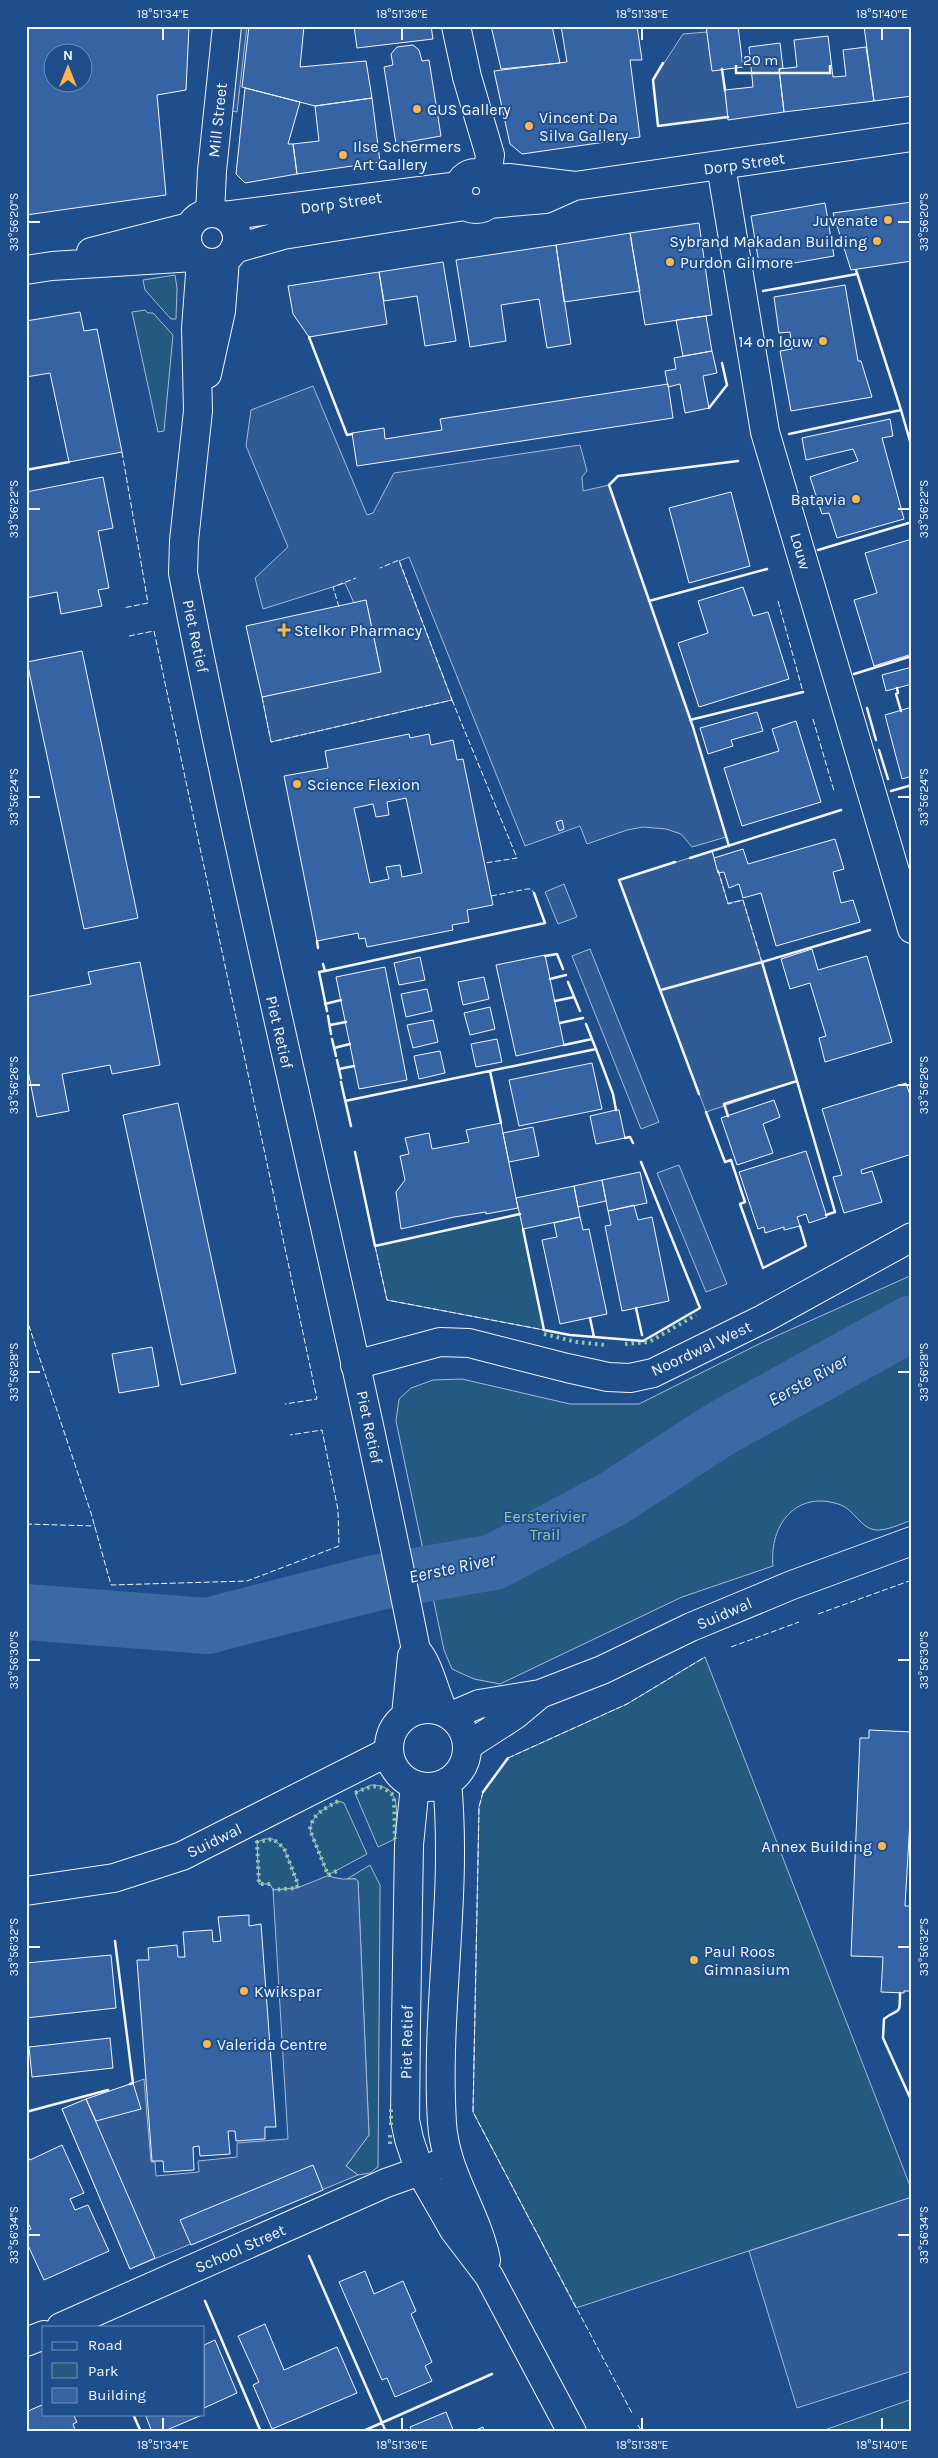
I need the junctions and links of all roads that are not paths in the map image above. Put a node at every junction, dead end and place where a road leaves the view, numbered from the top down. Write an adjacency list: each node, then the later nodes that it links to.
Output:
1 (228, 26): 6 (street, Mill Street)
2 (456, 26): 5 (street)
3 (912, 137): 4 (street, Dorp Street)
4 (721, 166): 5 (street, Dorp Street); 9 (street, Louw)
5 (478, 190): 6 (street, Dorp Street); 7 (street, Dorp Street)
6 (208, 219): 7 (street, Mill Street); 7 (street); 8 (street, Dorp Street)
7 (214, 257): 8 (street, Dorp Street); 11 (street, Piet Retief)
8 (39, 268)
9 (912, 928)
10 (912, 1237): 11 (street, Noordwal West)
11 (355, 1365): 13 (street, Piet Retief)
12 (912, 1541): 14 (street, Suidwal)
13 (416, 1650): 15 (street, Piet Retief); 16 (street, Piet Retief)
14 (540, 1694): 15 (street, Suidwal); 17 (street, Suidwal)
15 (447, 1714): 16 (street); 17 (street)
16 (406, 1715): 18 (street)
17 (467, 1746): 19 (street)
18 (388, 1752): 20 (street); 21 (street, Suidwal)
19 (447, 1782): 20 (street); 22 (street, Piet Retief)
20 (415, 1785): 23 (street, Piet Retief)
21 (26, 1891)
22 (448, 2160): 23 (street, School Street); 24 (street, Piet Retief)
23 (420, 2169): 24 (street, Piet Retief); 25 (street, School Street)
24 (488, 2276): 28 (street, Piet Retief)
25 (64, 2326)
26 (42, 2336): 27 (street)
27 (26, 2342)
28 (572, 2432)

